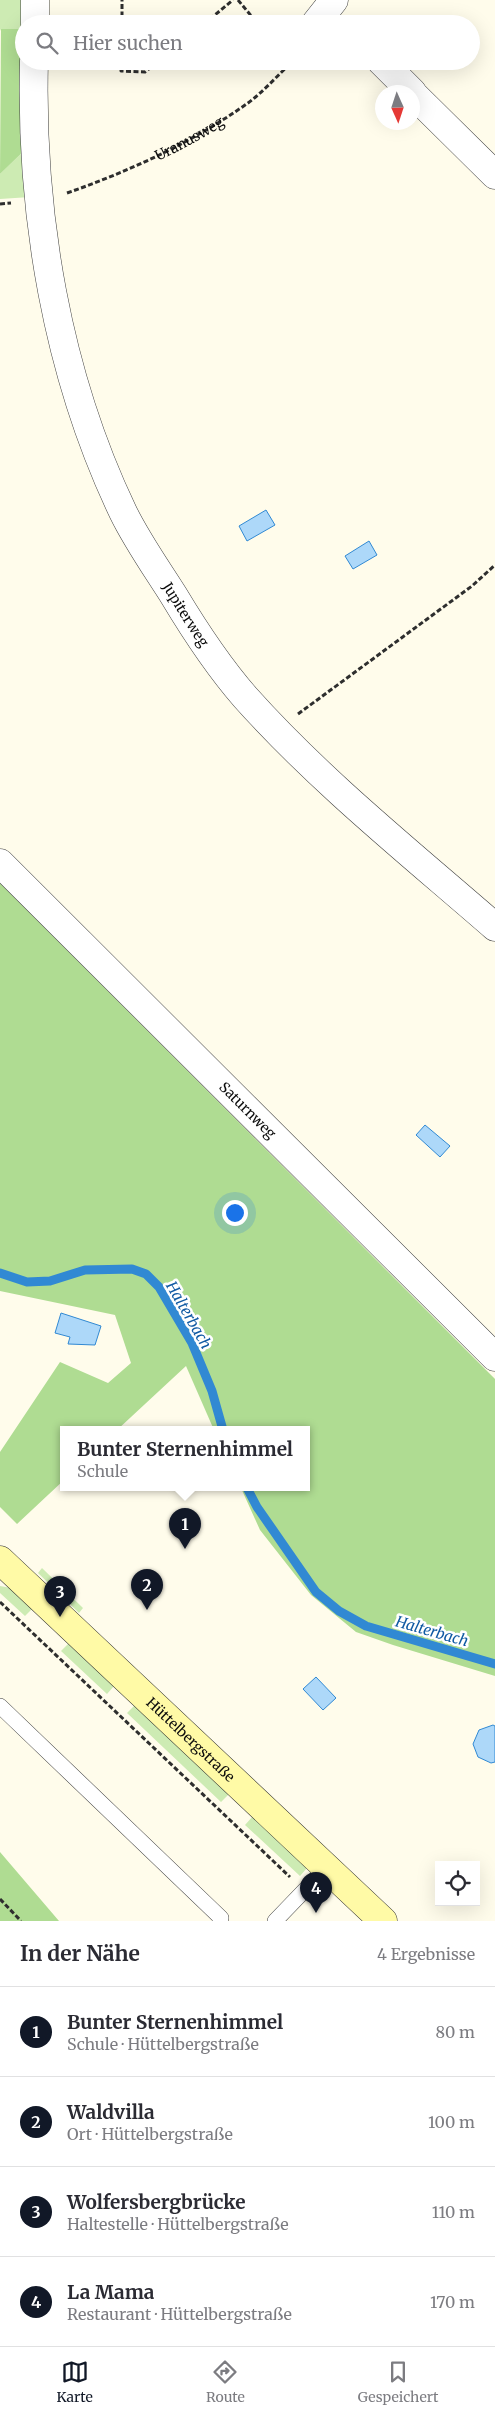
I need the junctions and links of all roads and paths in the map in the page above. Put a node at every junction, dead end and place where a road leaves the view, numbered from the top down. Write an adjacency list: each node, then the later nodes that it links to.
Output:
1 (36, 0): 5 (street)
2 (122, 0): 6 (path)
3 (233, 0): 7 (path)
4 (238, 0): 8 (path)
5 (35, 15)
6 (122, 15)
7 (215, 15)
8 (250, 15)
9 (34, 70): 19 (street, Jupiterweg)
10 (121, 70): 11 (path)
11 (148, 70)
12 (283, 70): 17 (path, Uranusweg)
13 (390, 70): 14 (street)
14 (404, 85)
15 (420, 101): 16 (street)
16 (495, 175)
17 (70, 192)
18 (495, 565): 19 (path)
19 (277, 730): 21 (street, Jupiterweg)
20 (0, 863): 22 (street, Saturnweg)
21 (495, 927)
22 (495, 1357)
23 (0, 1561): 26 (main road, Hüttelbergstraße)
24 (0, 1602): 27 (path)
25 (0, 1706): 30 (lane)
26 (327, 1868): 31 (lane); 32 (main road, Hüttelbergstraße)
27 (293, 1879)
28 (0, 1899): 29 (path)
29 (21, 1921)
30 (220, 1921)
31 (275, 1921)
32 (383, 1921)

